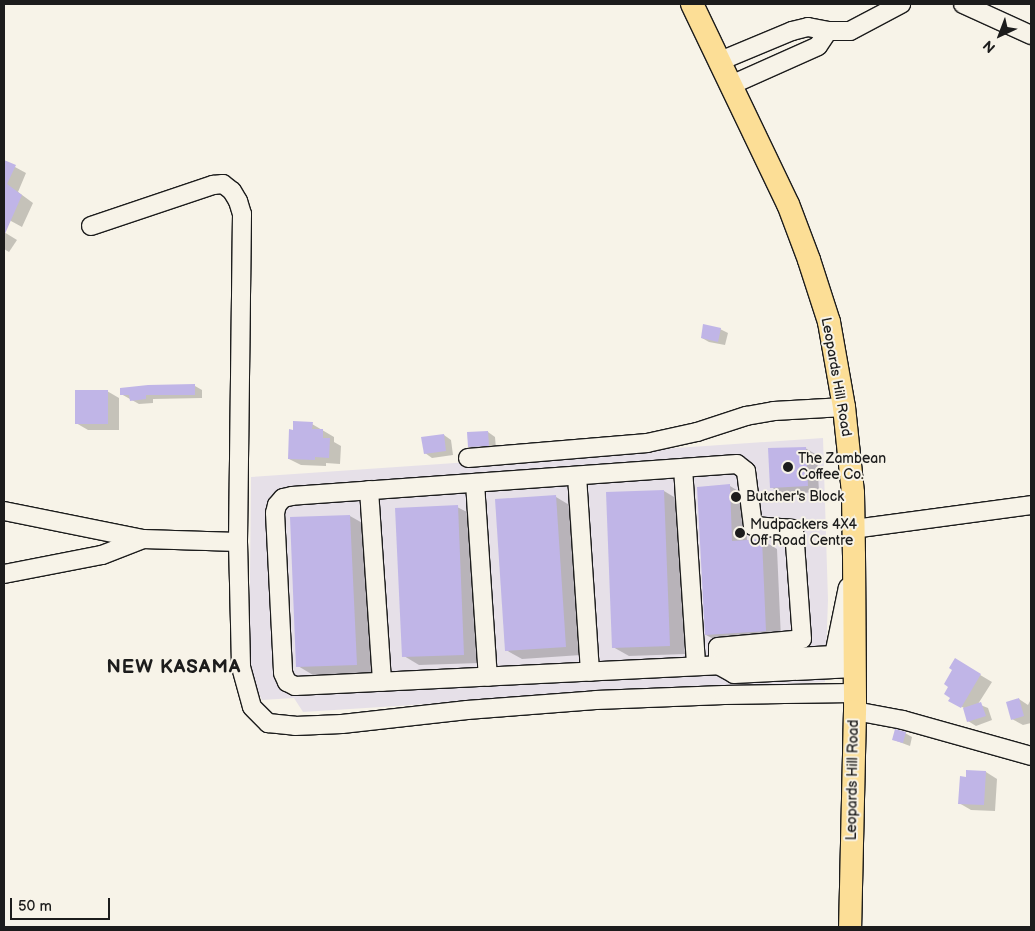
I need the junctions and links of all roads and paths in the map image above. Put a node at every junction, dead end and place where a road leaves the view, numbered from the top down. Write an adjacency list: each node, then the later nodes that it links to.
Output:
1 (692, 4): 7 (main road, Leopards Hill Road)
2 (901, 4): 4 (street)
3 (963, 4): 5 (street)
4 (828, 31): 6 (street); 8 (street)
5 (1031, 35)
6 (755, 47): 7 (street); 8 (street)
7 (720, 61): 9 (main road, Leopards Hill Road)
8 (766, 69): 9 (street)
9 (731, 85): 11 (main road, Leopards Hill Road)
10 (91, 226): 21 (street)
11 (844, 406): 12 (street); 19 (main road, Leopards Hill Road)
12 (468, 458)
13 (683, 468): 14 (street); 24 (street); 25 (street)
14 (577, 476): 15 (street); 26 (street)
15 (475, 483): 16 (street); 27 (street)
16 (369, 490): 28 (street); 28 (street)
17 (1031, 505): 19 (street)
18 (4, 511): 20 (street)
19 (854, 529): 23 (main road, Leopards Hill Road)
20 (144, 539): 21 (street); 22 (street)
21 (238, 542): 29 (street)
22 (4, 574)
23 (847, 659): 24 (street); 29 (main road, Leopards Hill Road)
24 (718, 665): 25 (street)
25 (696, 666): 26 (street)
26 (590, 672): 27 (street)
27 (488, 677): 28 (street)
28 (382, 682)
29 (854, 702): 30 (street); 31 (main road, Leopards Hill Road)
30 (1031, 756)
31 (850, 927)

